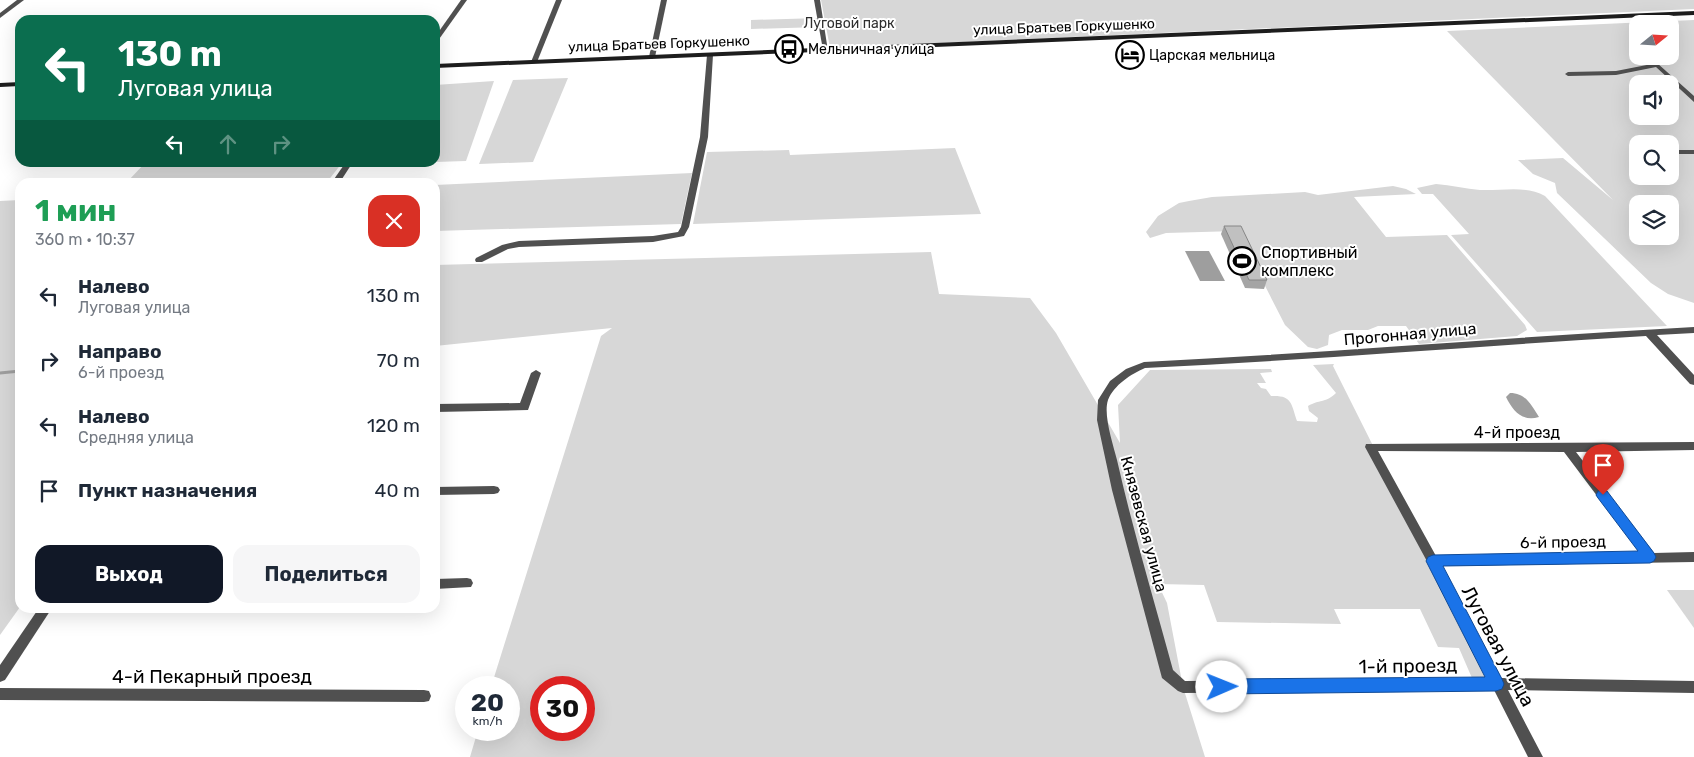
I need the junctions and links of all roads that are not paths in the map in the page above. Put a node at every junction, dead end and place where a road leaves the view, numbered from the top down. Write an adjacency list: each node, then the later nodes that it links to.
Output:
1 (20, 0): 7 (street)
2 (464, 0): 8 (street)
3 (559, 0): 12 (street)
4 (664, 0): 11 (street)
5 (817, 0): 9 (street)
6 (1694, 13): 9 (street, улица Братьев Горкушенко)
7 (0, 16)
8 (440, 34)
9 (826, 50): 10 (street, улица Братьев Горкушенко)
10 (710, 55): 11 (street, улица Братьев Горкушенко); 22 (street)
11 (652, 57): 12 (street, улица Братьев Горкушенко)
12 (534, 62): 13 (street, улица Братьев Горкушенко)
13 (440, 66)
14 (1568, 74): 17 (street)
15 (0, 84): 16 (street)
16 (15, 84)
17 (1694, 100)
18 (1679, 152): 19 (street)
19 (1694, 152)
20 (346, 167): 21 (street)
21 (339, 178)
22 (479, 260)
23 (1694, 330): 24 (street, Прогонная улица)
24 (1650, 333): 25 (street, Прогонная улица); 27 (street)
25 (1130, 371): 42 (street, Князевская улица)
26 (536, 373): 28 (street)
27 (1694, 381)
28 (440, 408)
29 (1694, 446): 31 (street, 4-й проезд)
30 (1370, 447): 31 (street, 4-й проезд); 36 (street, Луговая улица)
31 (1568, 448): 35 (street)
32 (494, 490): 33 (street)
33 (440, 491)
34 (1694, 556): 35 (street, 6-й проезд)
35 (1650, 557): 36 (street, 6-й проезд)
36 (1433, 561): 41 (street, Луговая улица)
37 (467, 583): 38 (street)
38 (440, 584)
39 (43, 613): 40 (street)
40 (0, 676)
41 (1496, 684): 42 (street, 1-й проезд); 43 (street, 1-й проезд); 46 (street, Луговая улица)
42 (1183, 687)
43 (1694, 687)
44 (0, 694): 45 (street, 4-й Пекарный проезд)
45 (424, 696)
46 (1536, 757)

